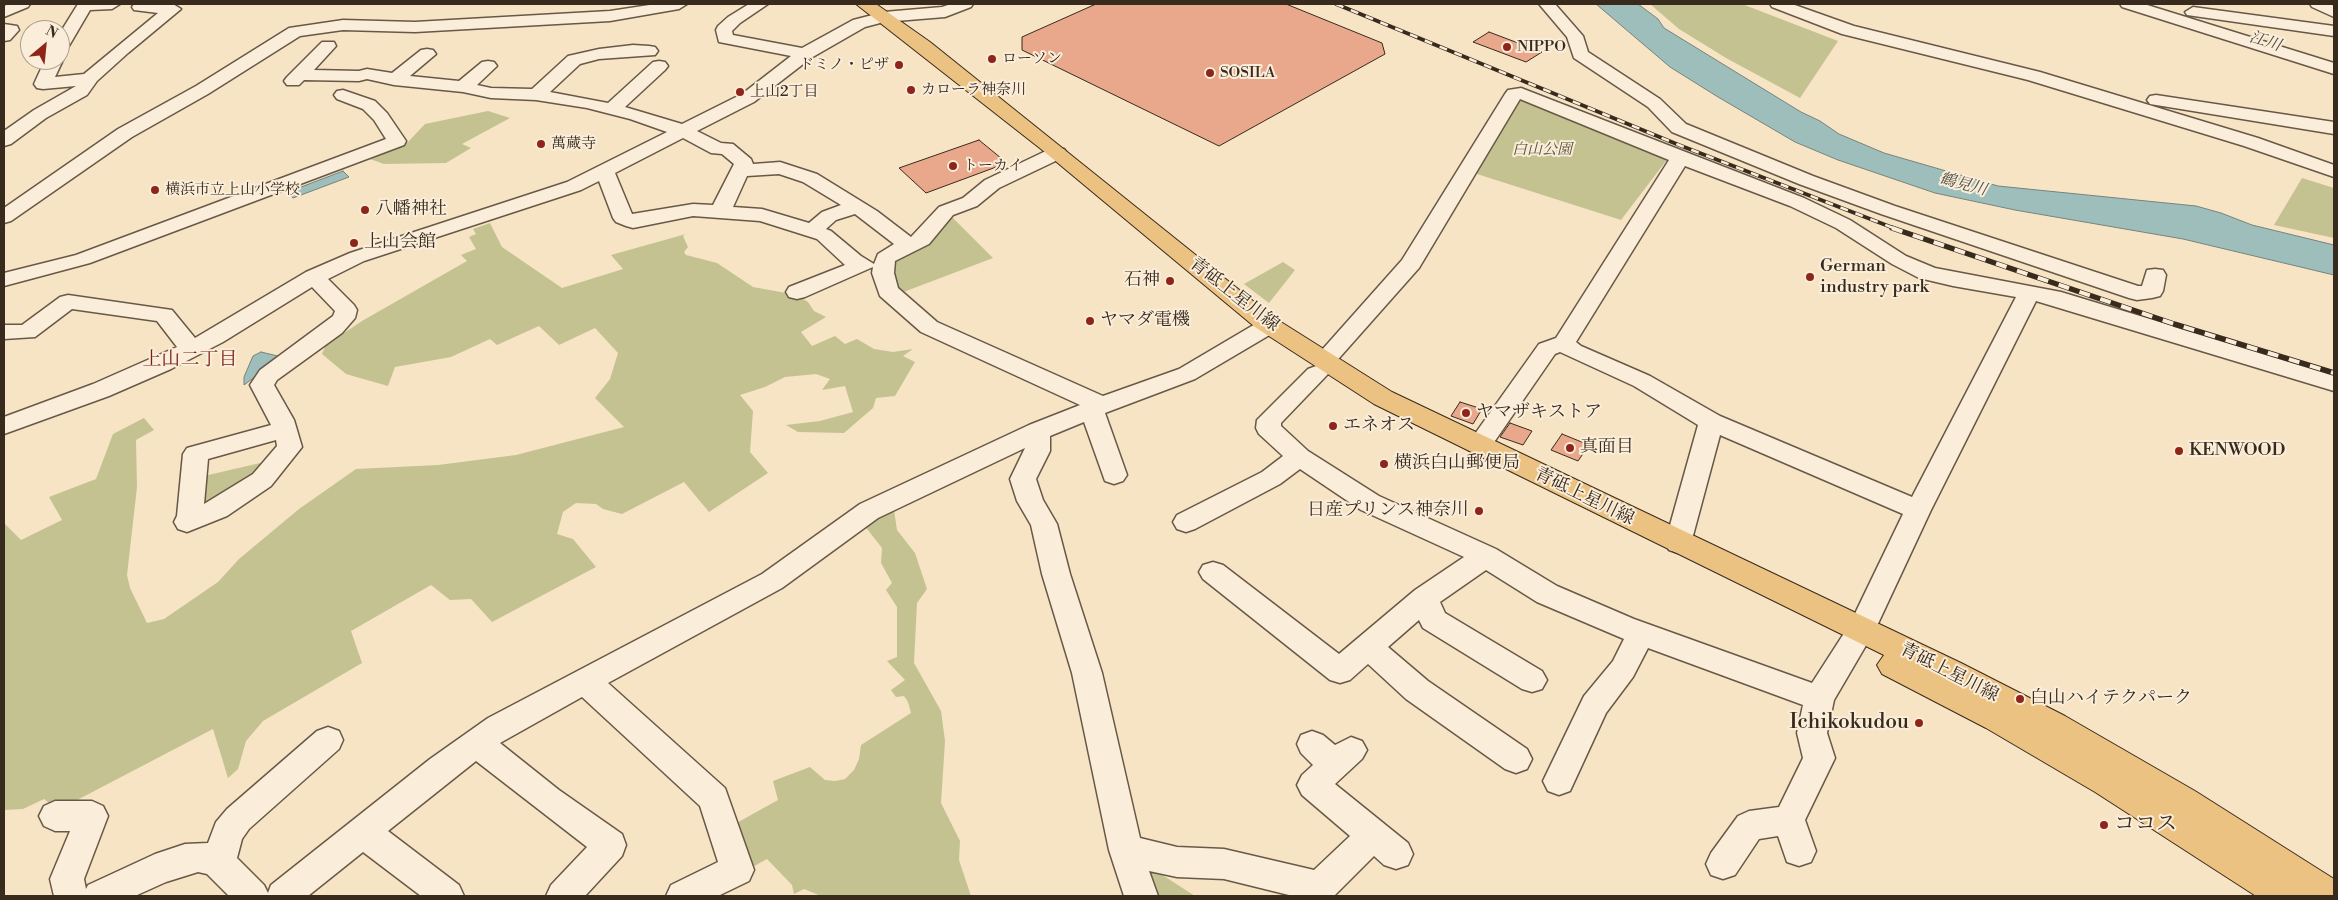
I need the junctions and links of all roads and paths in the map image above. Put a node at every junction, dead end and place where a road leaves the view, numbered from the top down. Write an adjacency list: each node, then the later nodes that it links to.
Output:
1 (22, 4): 13 (street)
2 (112, 4): 17 (street)
3 (680, 4): 45 (street)
4 (760, 4): 22 (street)
5 (846, 4): 15 (main road, 青砥上星川線)
6 (965, 4): 15 (street)
7 (1547, 4): 50 (street)
8 (1778, 4): 30 (street)
9 (2128, 4): 25 (street)
10 (2135, 4): 18 (street)
11 (2318, 4): 14 (street)
12 (140, 8): 28 (street)
13 (4, 12)
14 (2334, 12)
15 (873, 13): 22 (street); 38 (main road, 青砥上星川線)
16 (4, 29): 19 (street)
17 (70, 30)
18 (2334, 31)
19 (4, 36)
20 (328, 46): 29 (street)
21 (427, 54): 29 (street)
22 (805, 54): 36 (street)
23 (652, 64): 27 (street); 33 (street); 34 (street)
24 (488, 66): 31 (street)
25 (2334, 69)
26 (49, 70): 28 (street)
27 (632, 71)
28 (89, 79): 37 (street)
29 (394, 80): 31 (street)
30 (2067, 86): 35 (street); 42 (street)
31 (463, 87): 33 (street)
32 (343, 95): 52 (street)
33 (536, 95): 34 (street)
34 (612, 109): 36 (street)
35 (2334, 128)
36 (683, 132): 40 (street); 41 (street)
37 (4, 140)
38 (1050, 156): 47 (street); 55 (main road, 青砥上星川線)
39 (1683, 159): 54 (street); 57 (street); 59 (street)
40 (605, 171): 44 (street); 51 (street)
41 (742, 171): 43 (street); 44 (street)
42 (2334, 171)
43 (856, 207): 46 (street); 47 (street)
44 (720, 212): 46 (street)
45 (4, 217)
46 (812, 231): 49 (street)
47 (910, 244): 48 (street)
48 (885, 258): 49 (street); 61 (street)
49 (864, 265): 53 (street)
50 (2155, 275)
51 (314, 277): 58 (street); 64 (street)
52 (4, 280)
53 (798, 292)
54 (2030, 292): 60 (street); 69 (street)
55 (1263, 330): 59 (main road, 青砥上星川線); 61 (street)
56 (4, 332): 58 (street)
57 (1564, 343): 62 (street); 66 (street)
58 (194, 348): 63 (street)
59 (1320, 367): 66 (main road, 青砥上星川線); 67 (street); 76 (main road, 青砥上星川線)
60 (2334, 384)
61 (1097, 407): 65 (street); 68 (street)
62 (1711, 422): 69 (street); 71 (street)
63 (4, 426)
64 (283, 430): 64 (street)
65 (1038, 432): 79 (street); 89 (street)
66 (1479, 445): 71 (main road, 青砥上星川線)
67 (1299, 457): 70 (street); 72 (street)
68 (1114, 475)
69 (1918, 510): 76 (street)
70 (1186, 522)
71 (1678, 542): 76 (main road, 青砥上星川線)
72 (1486, 556): 74 (street); 75 (street)
73 (1213, 572): 77 (street)
74 (1425, 598): 77 (street); 78 (street)
75 (1641, 633): 80 (street); 85 (street)
76 (1857, 638): 80 (street); 93 (main road, 青砥上星川線); 102 (main road, 青砥上星川線)
77 (1369, 648): 84 (street)
78 (1532, 680)
79 (585, 681): 82 (street); 100 (street)
80 (1819, 698): 87 (street)
81 (328, 740): 91 (street)
82 (477, 743): 88 (street); 99 (street)
83 (1332, 753): 89 (street)
84 (1516, 759)
85 (1559, 781)
86 (55, 816): 94 (street)
87 (1789, 820): 90 (street); 92 (street)
88 (363, 832): 97 (street); 98 (street)
89 (1126, 850): 101 (street)
90 (1799, 851)
91 (219, 863): 95 (street); 96 (street)
92 (1723, 864)
93 (2282, 894)
94 (71, 896)
95 (100, 896)
96 (252, 896)
97 (283, 896)
98 (448, 896)
99 (563, 896)
100 (683, 896)
101 (1141, 896)
102 (2328, 896)

